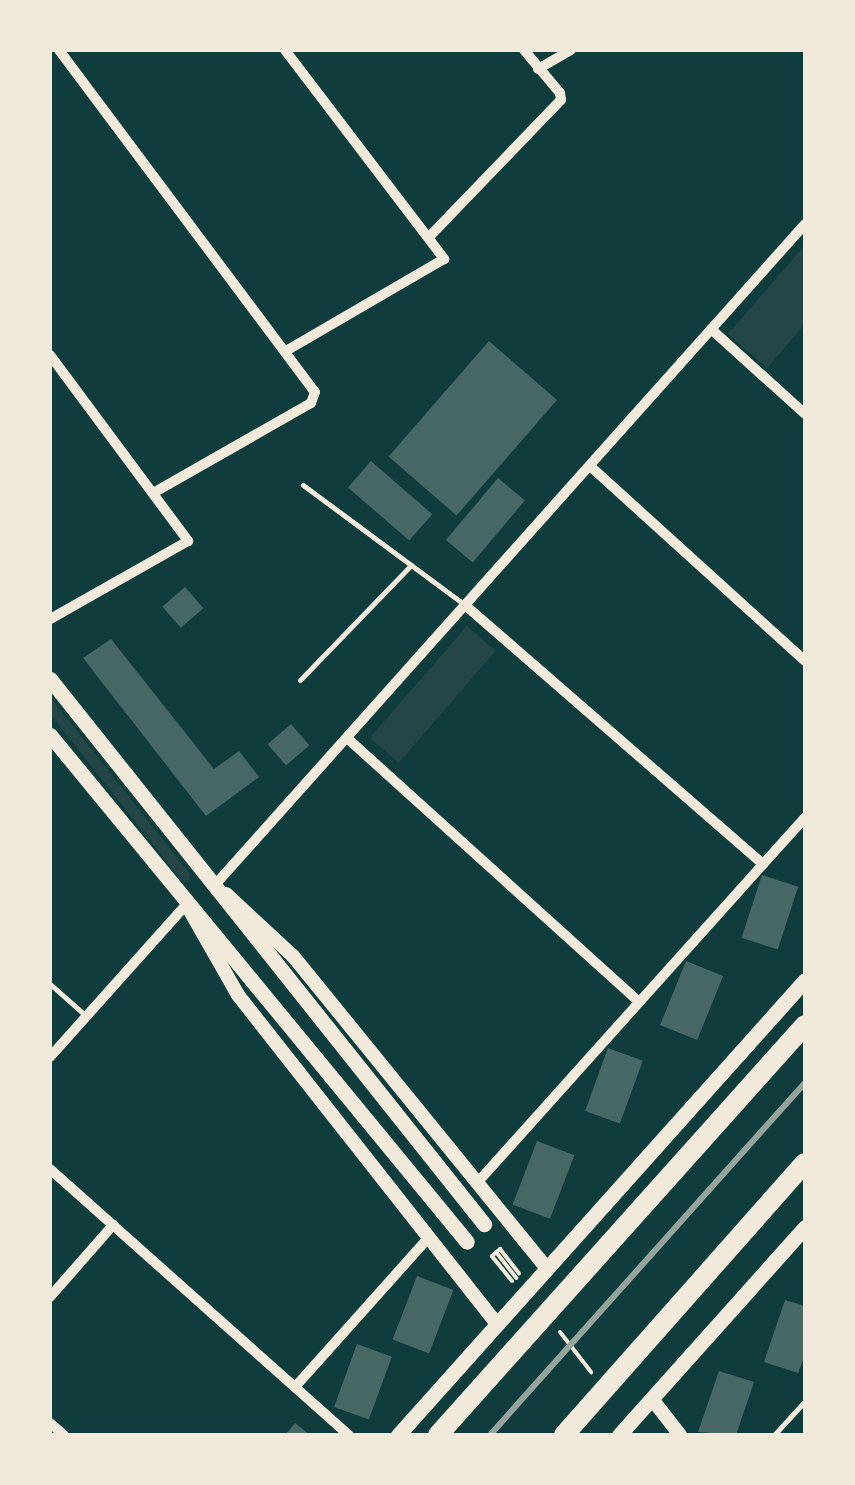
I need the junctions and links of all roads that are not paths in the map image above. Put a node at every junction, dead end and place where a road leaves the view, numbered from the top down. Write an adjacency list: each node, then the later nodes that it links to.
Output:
1 (285, 50): 7 (street)
2 (524, 50): 5 (street)
3 (571, 50): 5 (street)
4 (55, 51): 9 (street)
5 (538, 69): 7 (street)
6 (805, 224): 8 (street)
7 (430, 236): 9 (street)
8 (711, 329): 11 (street); 12 (street)
9 (286, 351): 14 (street)
10 (50, 355): 14 (street)
11 (805, 414)
12 (590, 466): 16 (street); 18 (street)
13 (303, 485): 15 (lane)
14 (153, 494): 17 (street)
15 (412, 565): 16 (lane); 20 (lane)
16 (465, 605): 22 (street); 24 (street)
17 (50, 619)
18 (805, 660)
19 (50, 679): 25 (main road)
20 (300, 680)
21 (50, 734): 26 (main road)
22 (347, 738): 25 (street); 29 (street)
23 (805, 817): 24 (street)
24 (764, 864): 29 (street)
25 (214, 886): 35 (street); 36 (main road)
26 (187, 904): 30 (street); 39 (street); 40 (main road)
27 (805, 980): 41 (main road)
28 (50, 984): 30 (lane)
29 (639, 1002): 35 (street)
30 (86, 1016): 32 (street)
31 (805, 1025): 51 (highway)
32 (50, 1057)
33 (805, 1163): 52 (highway)
34 (50, 1169): 37 (street)
35 (477, 1182): 41 (street)
36 (484, 1224)
37 (113, 1225): 42 (street); 44 (street)
38 (805, 1227): 45 (main road)
39 (429, 1237): 43 (street); 44 (street)
40 (467, 1242)
41 (547, 1268): 43 (main road)
42 (50, 1297)
43 (498, 1324): 50 (main road)
44 (295, 1386): 49 (street)
45 (652, 1398): 53 (main road); 54 (street)
46 (805, 1401): 55 (lane)
47 (50, 1423): 48 (street)
48 (64, 1435)
49 (349, 1435)
50 (398, 1435)
51 (438, 1435)
52 (564, 1435)
53 (619, 1435)
54 (680, 1435)
55 (774, 1435)

